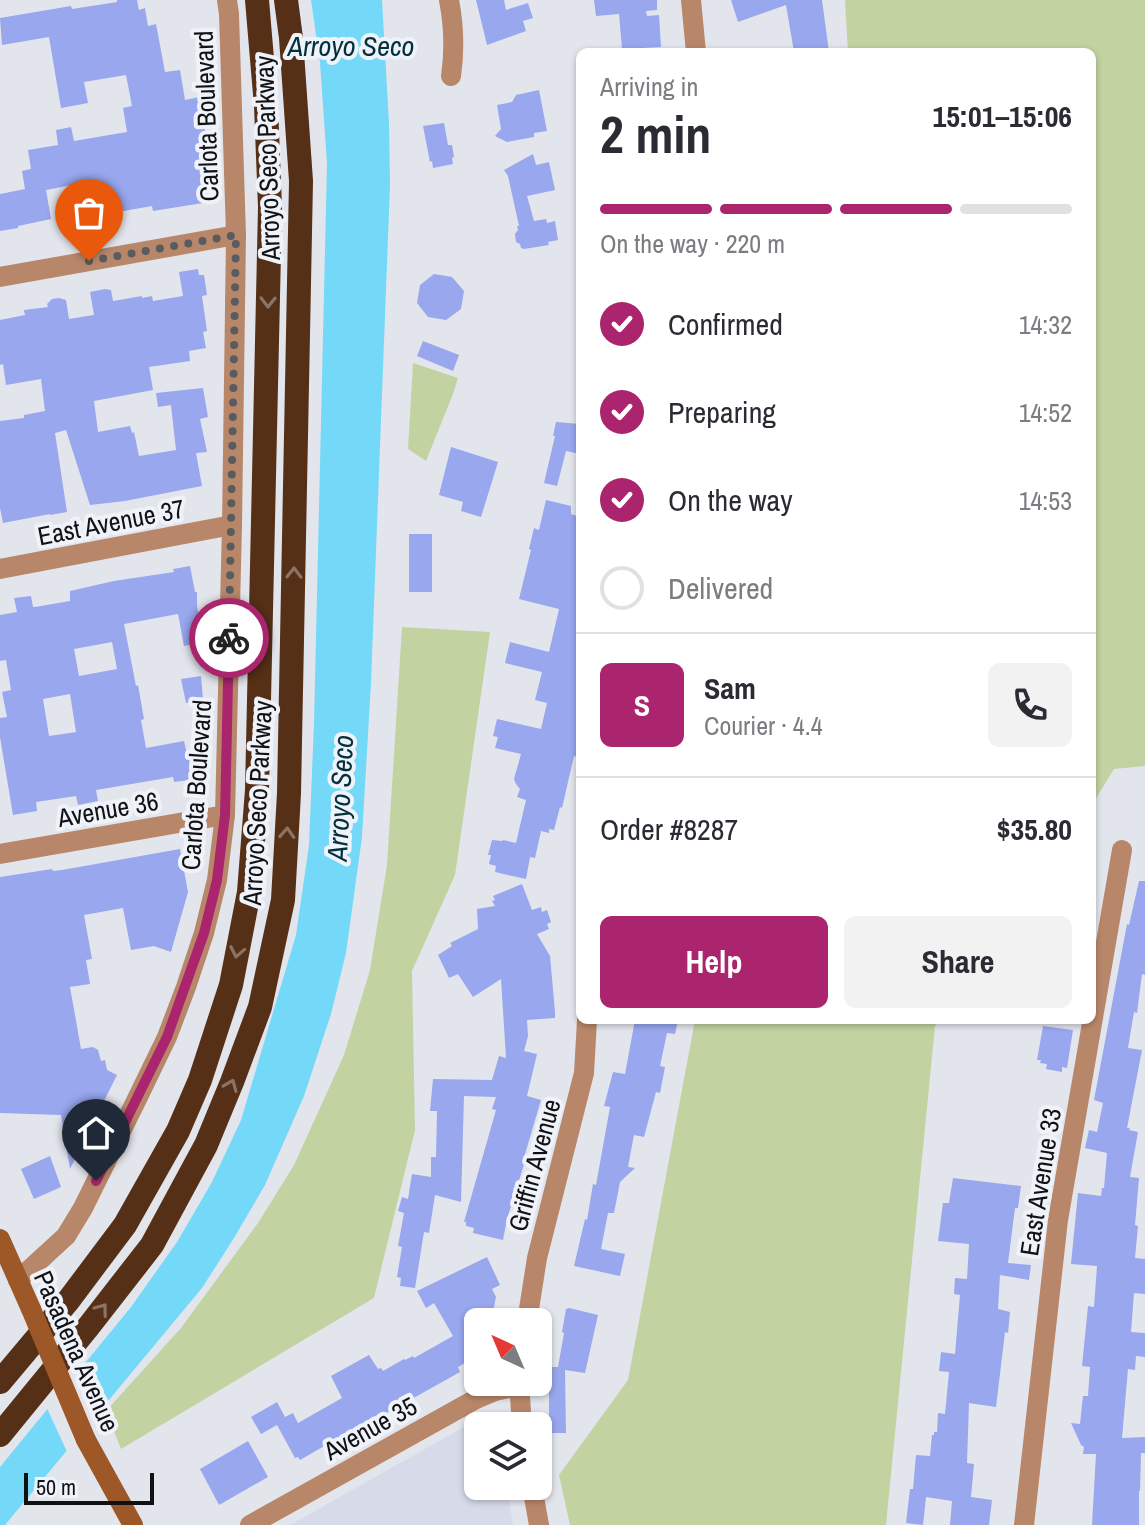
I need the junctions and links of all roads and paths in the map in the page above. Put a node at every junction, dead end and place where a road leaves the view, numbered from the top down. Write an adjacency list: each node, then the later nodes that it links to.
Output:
1 (227, 0): 8 (street, Carlota Boulevard)
2 (257, 0): 21 (highway, Arroyo Seco Parkway, one-way to 21)
3 (286, 0): 23 (highway, Arroyo Seco Parkway, one-way to 3)
4 (449, 0): 7 (street)
5 (691, 0): 6 (street)
6 (696, 48)
7 (451, 76)
8 (236, 235): 9 (street); 10 (street, Carlota Boulevard)
9 (0, 277)
10 (232, 525): 11 (street, East Avenue 37); 12 (street, Carlota Boulevard)
11 (0, 569)
12 (225, 815): 14 (street, Avenue 36); 19 (street, Carlota Boulevard)
13 (1122, 850): 15 (street, East Avenue 33)
14 (0, 854)
15 (1096, 1000)
16 (587, 1024): 20 (street, Griffin Avenue)
17 (1092, 1024): 28 (street, East Avenue 33)
18 (0, 1239): 19 (main road, Pasadena Avenue)
19 (18, 1280): 25 (main road, Pasadena Avenue, bridge)
20 (529, 1308)
21 (0, 1382)
22 (483, 1396): 26 (street, Avenue 35)
23 (0, 1435)
24 (535, 1500): 27 (street)
25 (133, 1525)
26 (250, 1525)
27 (539, 1525)
28 (1024, 1525)

